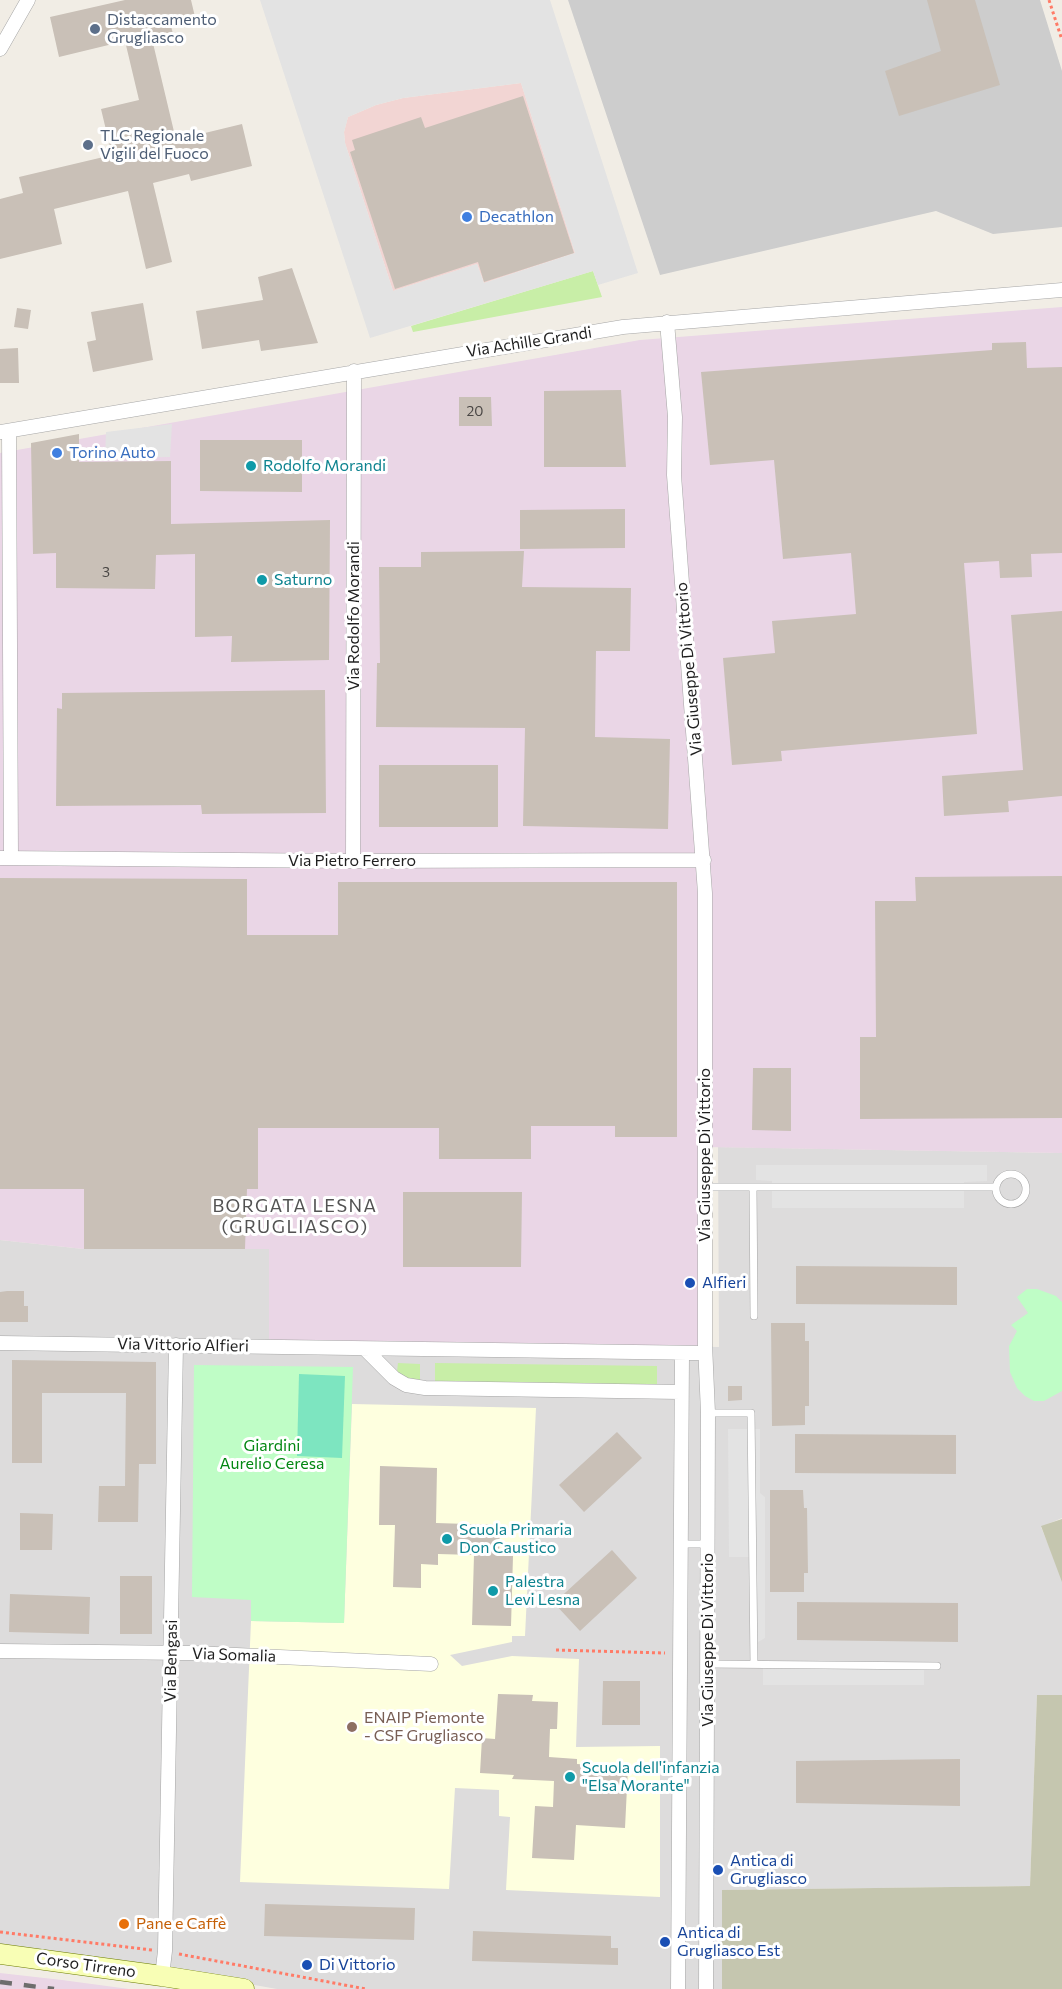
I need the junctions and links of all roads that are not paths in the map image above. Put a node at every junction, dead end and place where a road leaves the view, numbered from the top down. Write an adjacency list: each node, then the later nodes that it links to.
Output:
1 (28, 0): 2 (street)
2 (0, 49)
3 (1062, 290): 4 (street, Via Achille Grandi)
4 (667, 321): 5 (street, Via Achille Grandi); 8 (street, Via Giuseppe Di Vittorio)
5 (354, 371): 6 (street, Via Achille Grandi); 9 (street, Via Rodolfo Morandi)
6 (5, 432): 7 (street)
7 (5, 858): 9 (street, Via Pietro Ferrero)
8 (704, 860): 9 (street, Via Pietro Ferrero); 10 (street, Via Giuseppe Di Vittorio)
9 (353, 861)
10 (705, 1187): 11 (lane); 18 (street, Via Giuseppe Di Vittorio)
11 (753, 1187): 12 (lane); 13 (lane)
12 (996, 1187): 12 (lane)
13 (754, 1316)
14 (0, 1343): 15 (street, Via Vittorio Alfieri)
15 (176, 1345): 16 (street, Via Vittorio Alfieri); 24 (street, Via Bengasi)
16 (365, 1348): 17 (street, Via Vittorio Alfieri); 19 (street)
17 (682, 1353): 18 (street, Via Vittorio Alfieri); 19 (street, Via Giuseppe Di Vittorio)
18 (705, 1353): 20 (street, Via Giuseppe Di Vittorio)
19 (680, 1392): 21 (street, Via Giuseppe Di Vittorio)
20 (708, 1413): 22 (street, Via Giuseppe Di Vittorio); 27 (lane)
21 (681, 1544): 22 (lane); 31 (street, Via Giuseppe Di Vittorio)
22 (708, 1544): 26 (street, Via Giuseppe Di Vittorio)
23 (0, 1651): 24 (street, Via Somalia)
24 (171, 1653): 25 (street, Via Somalia); 30 (street, Via Bengasi)
25 (431, 1664)
26 (708, 1664): 27 (lane); 33 (street, Via Giuseppe Di Vittorio)
27 (754, 1664): 28 (lane)
28 (937, 1665)
29 (0, 1954): 30 (street, Corso Tirreno)
30 (162, 1976): 32 (street, Corso Tirreno)
31 (675, 1988)
32 (244, 1989)
33 (706, 1989)

